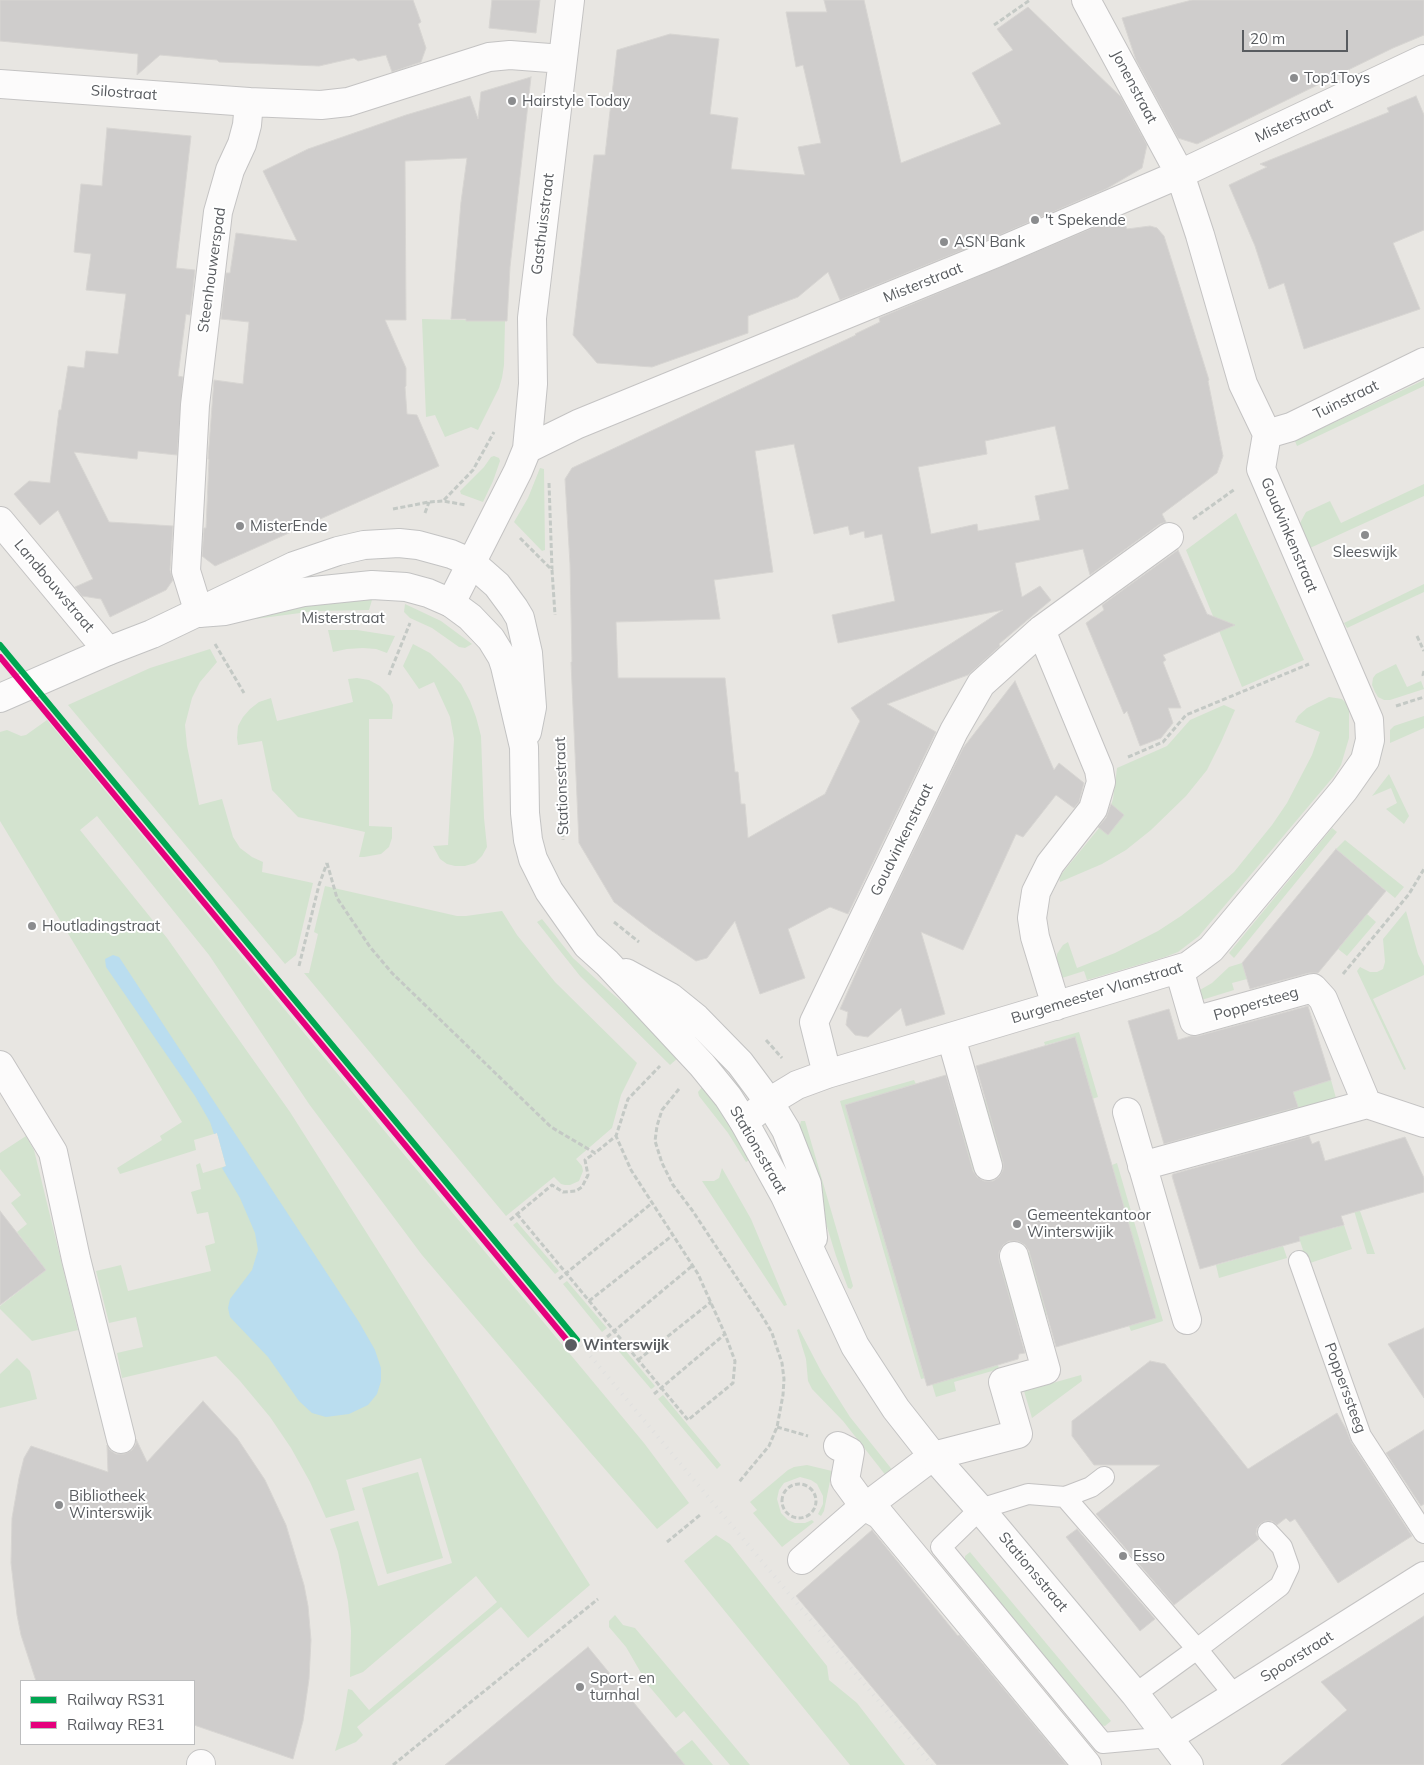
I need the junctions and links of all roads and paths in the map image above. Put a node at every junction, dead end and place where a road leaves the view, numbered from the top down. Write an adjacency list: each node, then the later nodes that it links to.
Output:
1 (570, 0): 5 (street, Gasthuisstraat)
2 (1030, 0): 4 (path)
3 (1087, 0): 9 (street, Jonenstraat)
4 (994, 25)
5 (564, 59): 8 (street); 13 (street, Gasthuisstraat)
6 (1424, 59): 9 (street, Misterstraat)
7 (0, 84): 8 (street, Silostraat)
8 (249, 102): 22 (street, Steenhouwerspad)
9 (1180, 174): 11 (street); 13 (street, Misterstraat)
10 (1424, 362): 11 (street, Tuinstraat)
11 (1267, 434): 14 (street, Goudvinkenstraat)
12 (489, 443): 15 (path)
13 (527, 449): 16 (street, Gasthuisstraat); 20 (path)
14 (1261, 470): 18 (path); 32 (street, Goudvinkenstraat)
15 (443, 501)
16 (495, 519): 19 (street, Gasthuisstraat); 20 (path)
17 (0, 520): 30 (street, Landbouwstraat)
18 (1169, 537): 27 (street, Goudvinkenstraat)
19 (472, 563): 21 (street, Gasthuisstraat); 22 (street, Misterstraat); 40 (street, Stationsstraat)
20 (552, 570): 24 (path)
21 (451, 603): 22 (street, Misterstraat); 40 (street, Stationsstraat)
22 (199, 613): 30 (street, Misterstraat)
23 (404, 620): 25 (path, Misterstraat)
24 (555, 620)
25 (410, 623): 26 (path, Misterstraat); 34 (path)
26 (419, 626)
27 (1041, 630): 41 (street); 55 (street, Goudvinkenstraat)
28 (1417, 636): 31 (path)
29 (213, 642): 36 (path)
30 (108, 651): 37 (street, Misterstraat)
31 (1424, 651)
32 (1340, 652): 38 (street, Goudvinkenstraat); 41 (path)
33 (1424, 672): 35 (path)
34 (389, 675)
35 (1424, 678)
36 (244, 693)
37 (0, 698)
38 (1370, 720): 48 (street, Burgemeester Vlamstraat)
39 (560, 735): 42 (path, Stationsstraat)
40 (524, 747): 46 (street, Stationsstraat)
41 (1099, 770): 50 (street)
42 (566, 848)
43 (1424, 870): 49 (path)
44 (607, 917): 45 (path)
45 (640, 943)
46 (607, 963): 54 (street, Stationsstraat); 56 (street, Stationsstraat)
47 (299, 966): 62 (path)
48 (1179, 969): 49 (street, Poppersteeg); 50 (street, Burgemeester Vlamstraat)
49 (1323, 998): 57 (street)
50 (1056, 1006): 51 (street, Burgemeester Vlamstraat)
51 (951, 1037): 55 (street, Burgemeester Vlamstraat); 63 (street)
52 (662, 1064): 61 (path)
53 (0, 1065): 86 (street)
54 (702, 1065): 59 (street, Stationsstraat); 84 (path)
55 (827, 1074): 56 (street, Burgemeester Vlamstraat)
56 (769, 1102): 59 (street, Burgemeester Vlamstraat); 70 (street, Stationsstraat)
57 (1366, 1104): 60 (street); 64 (street)
58 (1127, 1112): 64 (street)
59 (744, 1122): 70 (street, Stationsstraat)
60 (1424, 1123)
61 (616, 1136): 62 (path); 65 (path)
62 (595, 1153): 66 (path)
63 (988, 1166)
64 (1142, 1166): 77 (street)
65 (652, 1203): 68 (path); 73 (path)
66 (517, 1214): 67 (path); 73 (path)
67 (510, 1220)
68 (673, 1235): 72 (path); 75 (path)
69 (1014, 1256): 88 (street)
70 (815, 1258): 88 (street, Stationsstraat)
71 (1299, 1261): 97 (lane, Popperssteeg)
72 (692, 1266): 76 (path); 78 (path)
73 (566, 1273): 74 (path); 75 (path)
74 (559, 1279)
75 (589, 1301): 78 (path)
76 (711, 1302): 79 (path); 81 (path)
77 (1187, 1320)
78 (613, 1331): 80 (path); 81 (path)
79 (725, 1334): 82 (path); 82 (path)
80 (607, 1337)
81 (638, 1360): 82 (path)
82 (661, 1388): 83 (path)
83 (654, 1394)
84 (777, 1427): 85 (path); 90 (path)
85 (799, 1433)
86 (121, 1439)
87 (838, 1446): 92 (street)
88 (933, 1456): 92 (street); 93 (street, Stationsstraat)
89 (1104, 1477): 91 (lane)
90 (739, 1482)
91 (1065, 1497): 93 (lane); 102 (lane)
92 (864, 1506): 99 (street); 107 (street)
93 (980, 1509): 103 (street, Stationsstraat); 105 (lane)
94 (700, 1515): 98 (path)
95 (795, 1518): 95 (path)
96 (1268, 1532): 102 (lane)
97 (1424, 1533)
98 (667, 1542)
99 (802, 1560)
100 (1424, 1576): 104 (street, Spoorstraat)
101 (598, 1599): 106 (path)
102 (1197, 1649): 103 (lane); 104 (lane)
103 (1135, 1694): 105 (street, Stationsstraat)
104 (1235, 1696): 105 (street, Spoorstraat)
105 (1169, 1737): 108 (street, Stationsstraat)
106 (393, 1765)
107 (1086, 1765)
108 (1189, 1765)

